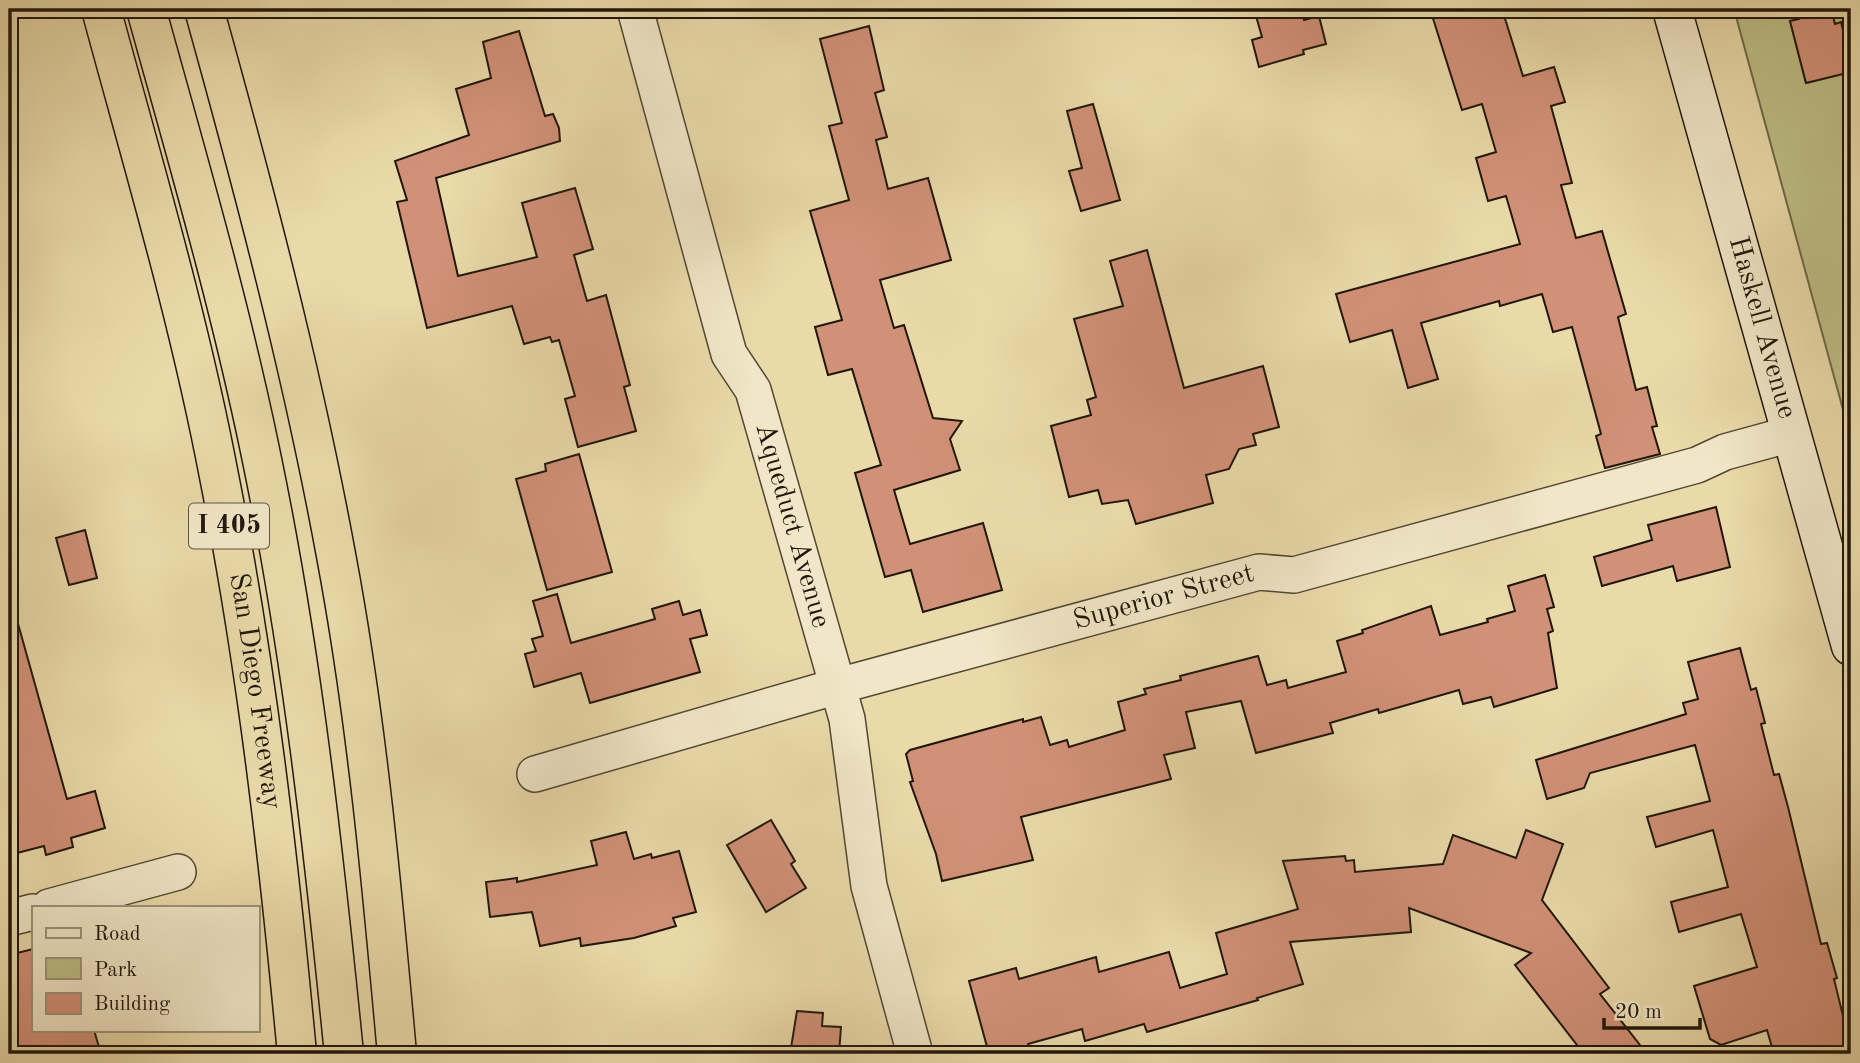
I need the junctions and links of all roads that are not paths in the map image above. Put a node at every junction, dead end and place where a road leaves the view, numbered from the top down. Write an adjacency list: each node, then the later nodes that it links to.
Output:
1 (101, 9): 15 (highway, San Diego Freeway / I 405)
2 (146, 9): 16 (highway)
3 (170, 9): 17 (highway)
4 (204, 9): 18 (highway)
5 (635, 9): 9 (street, Aqueduct Avenue)
6 (1672, 9): 7 (main road, Haskell Avenue)
7 (1791, 434): 8 (main road, Haskell Avenue); 9 (street, Superior Street)
8 (1851, 646)
9 (838, 686): 10 (street, Superior Street); 19 (street, Aqueduct Avenue)
10 (535, 774)
11 (178, 872): 12 (street)
12 (53, 906)
13 (32, 912): 14 (street)
14 (9, 918)
15 (297, 1054)
16 (344, 1054)
17 (363, 1054)
18 (397, 1054)
19 (915, 1054)

